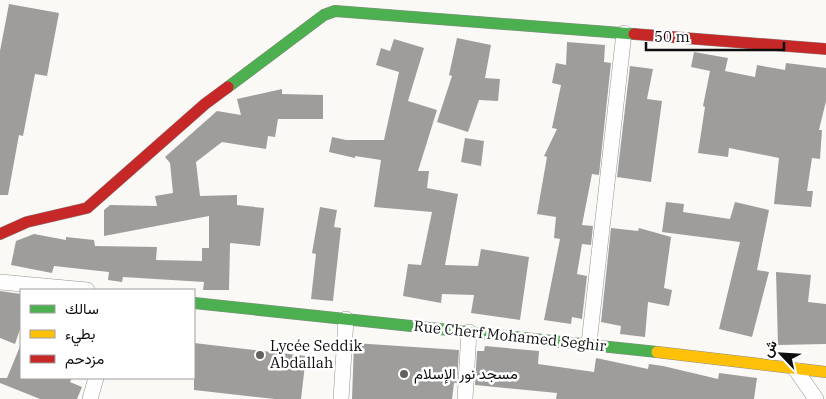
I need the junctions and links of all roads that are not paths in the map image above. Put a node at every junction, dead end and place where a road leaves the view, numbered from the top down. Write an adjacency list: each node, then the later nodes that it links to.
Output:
1 (624, 33): 2 (street); 3 (street); 9 (street)
2 (826, 50)
3 (0, 234)
4 (0, 282): 5 (street)
5 (76, 289)
6 (195, 302): 7 (street, Rue Cherf Mohamed Seghir)
7 (346, 319): 8 (street, Rue Cherf Mohamed Seghir); 14 (street)
8 (469, 332): 9 (street, Rue Cherf Mohamed Seghir); 15 (street)
9 (589, 343): 10 (street, Rue Cherf Mohamed Seghir)
10 (796, 370): 11 (street, Rue Cherf Mohamed Seghir); 16 (street)
11 (826, 372)
12 (96, 379): 13 (street)
13 (90, 399)
14 (341, 399)
15 (465, 399)
16 (816, 399)

